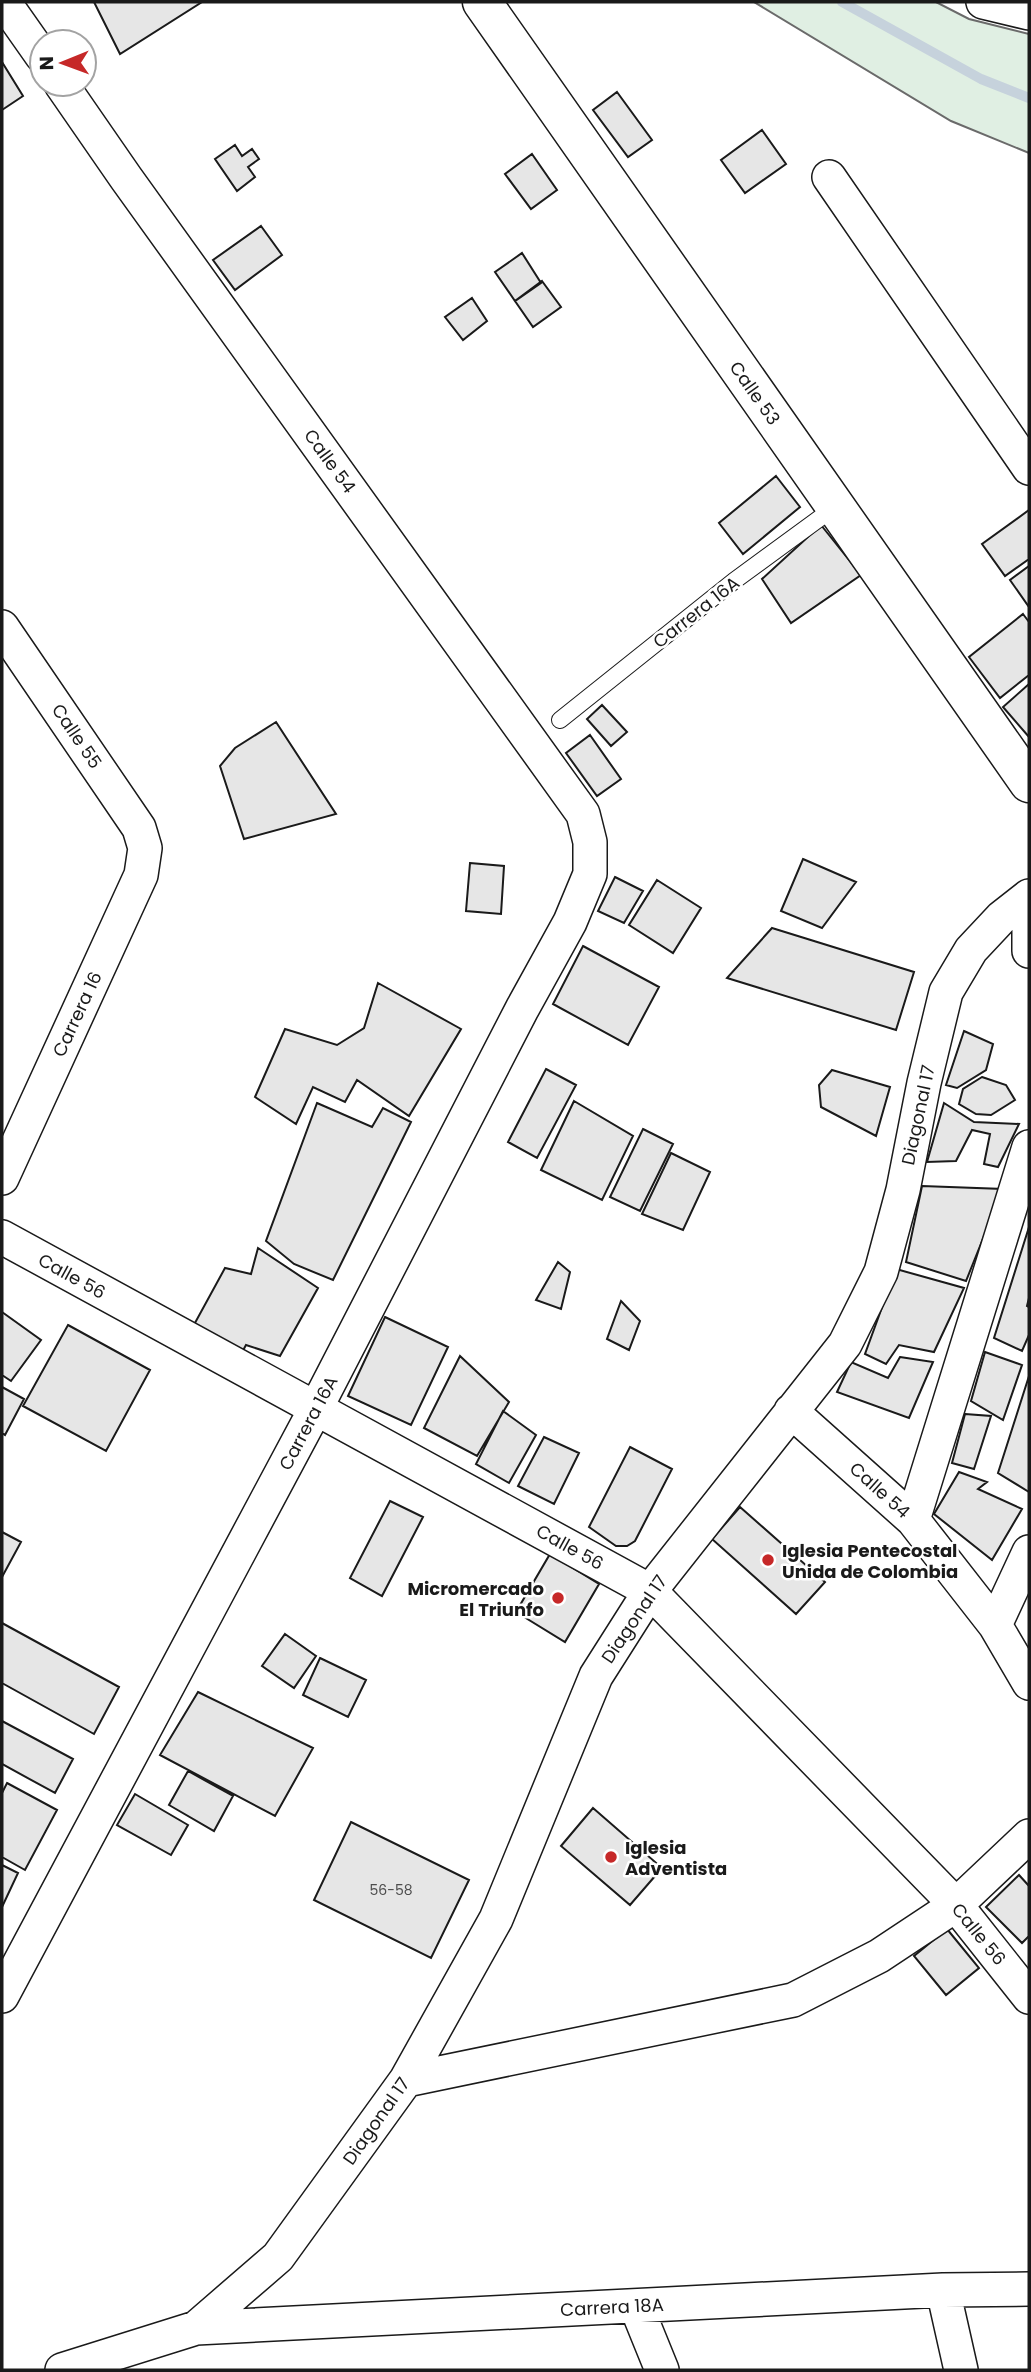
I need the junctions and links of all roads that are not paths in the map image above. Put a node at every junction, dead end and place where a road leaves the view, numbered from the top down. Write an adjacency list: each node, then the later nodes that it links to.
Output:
1 (4, 2): 5 (street)
2 (482, 2): 9 (street, Calle 53)
3 (983, 2): 4 (street)
4 (1029, 13)
5 (28, 36)
6 (71, 98): 13 (street, Calle 54)
7 (829, 177): 8 (street)
8 (1029, 468)
9 (835, 507): 11 (lane, Carrera 16A); 12 (street, Calle 53)
10 (2, 627): 14 (street, Calle 55)
11 (560, 720)
12 (1029, 783)
13 (590, 842): 21 (street, Carrera 16A)
14 (145, 848): 19 (street, Carrera 16)
15 (1029, 896): 22 (street, Diagonal 17)
16 (1029, 919): 17 (street)
17 (1029, 951)
18 (1029, 1147): 23 (street)
19 (2, 1178)
20 (2, 1237): 21 (street, Calle 56)
21 (316, 1408): 25 (street, Calle 56); 30 (street, Carrera 16A)
22 (791, 1411): 23 (street, Calle 54); 25 (street, Diagonal 17)
23 (913, 1520): 26 (street, Calle 54)
24 (1029, 1552): 26 (street)
25 (650, 1591): 29 (street, Calle 56); 32 (street, Diagonal 17)
26 (995, 1625): 27 (street, Calle 54)
27 (1029, 1683)
28 (1029, 1836): 29 (street)
29 (956, 1905): 31 (street, Calle 56); 32 (street)
30 (2, 1996)
31 (1029, 1997)
32 (406, 2080): 36 (street, Diagonal 17)
33 (1029, 2289): 34 (street, Carrera 18A)
34 (943, 2290): 35 (street, Carrera 18A); 39 (street)
35 (636, 2306): 36 (street, Carrera 18A); 38 (street)
36 (195, 2328): 37 (street)
37 (62, 2370)
38 (662, 2370)
39 (961, 2370)

